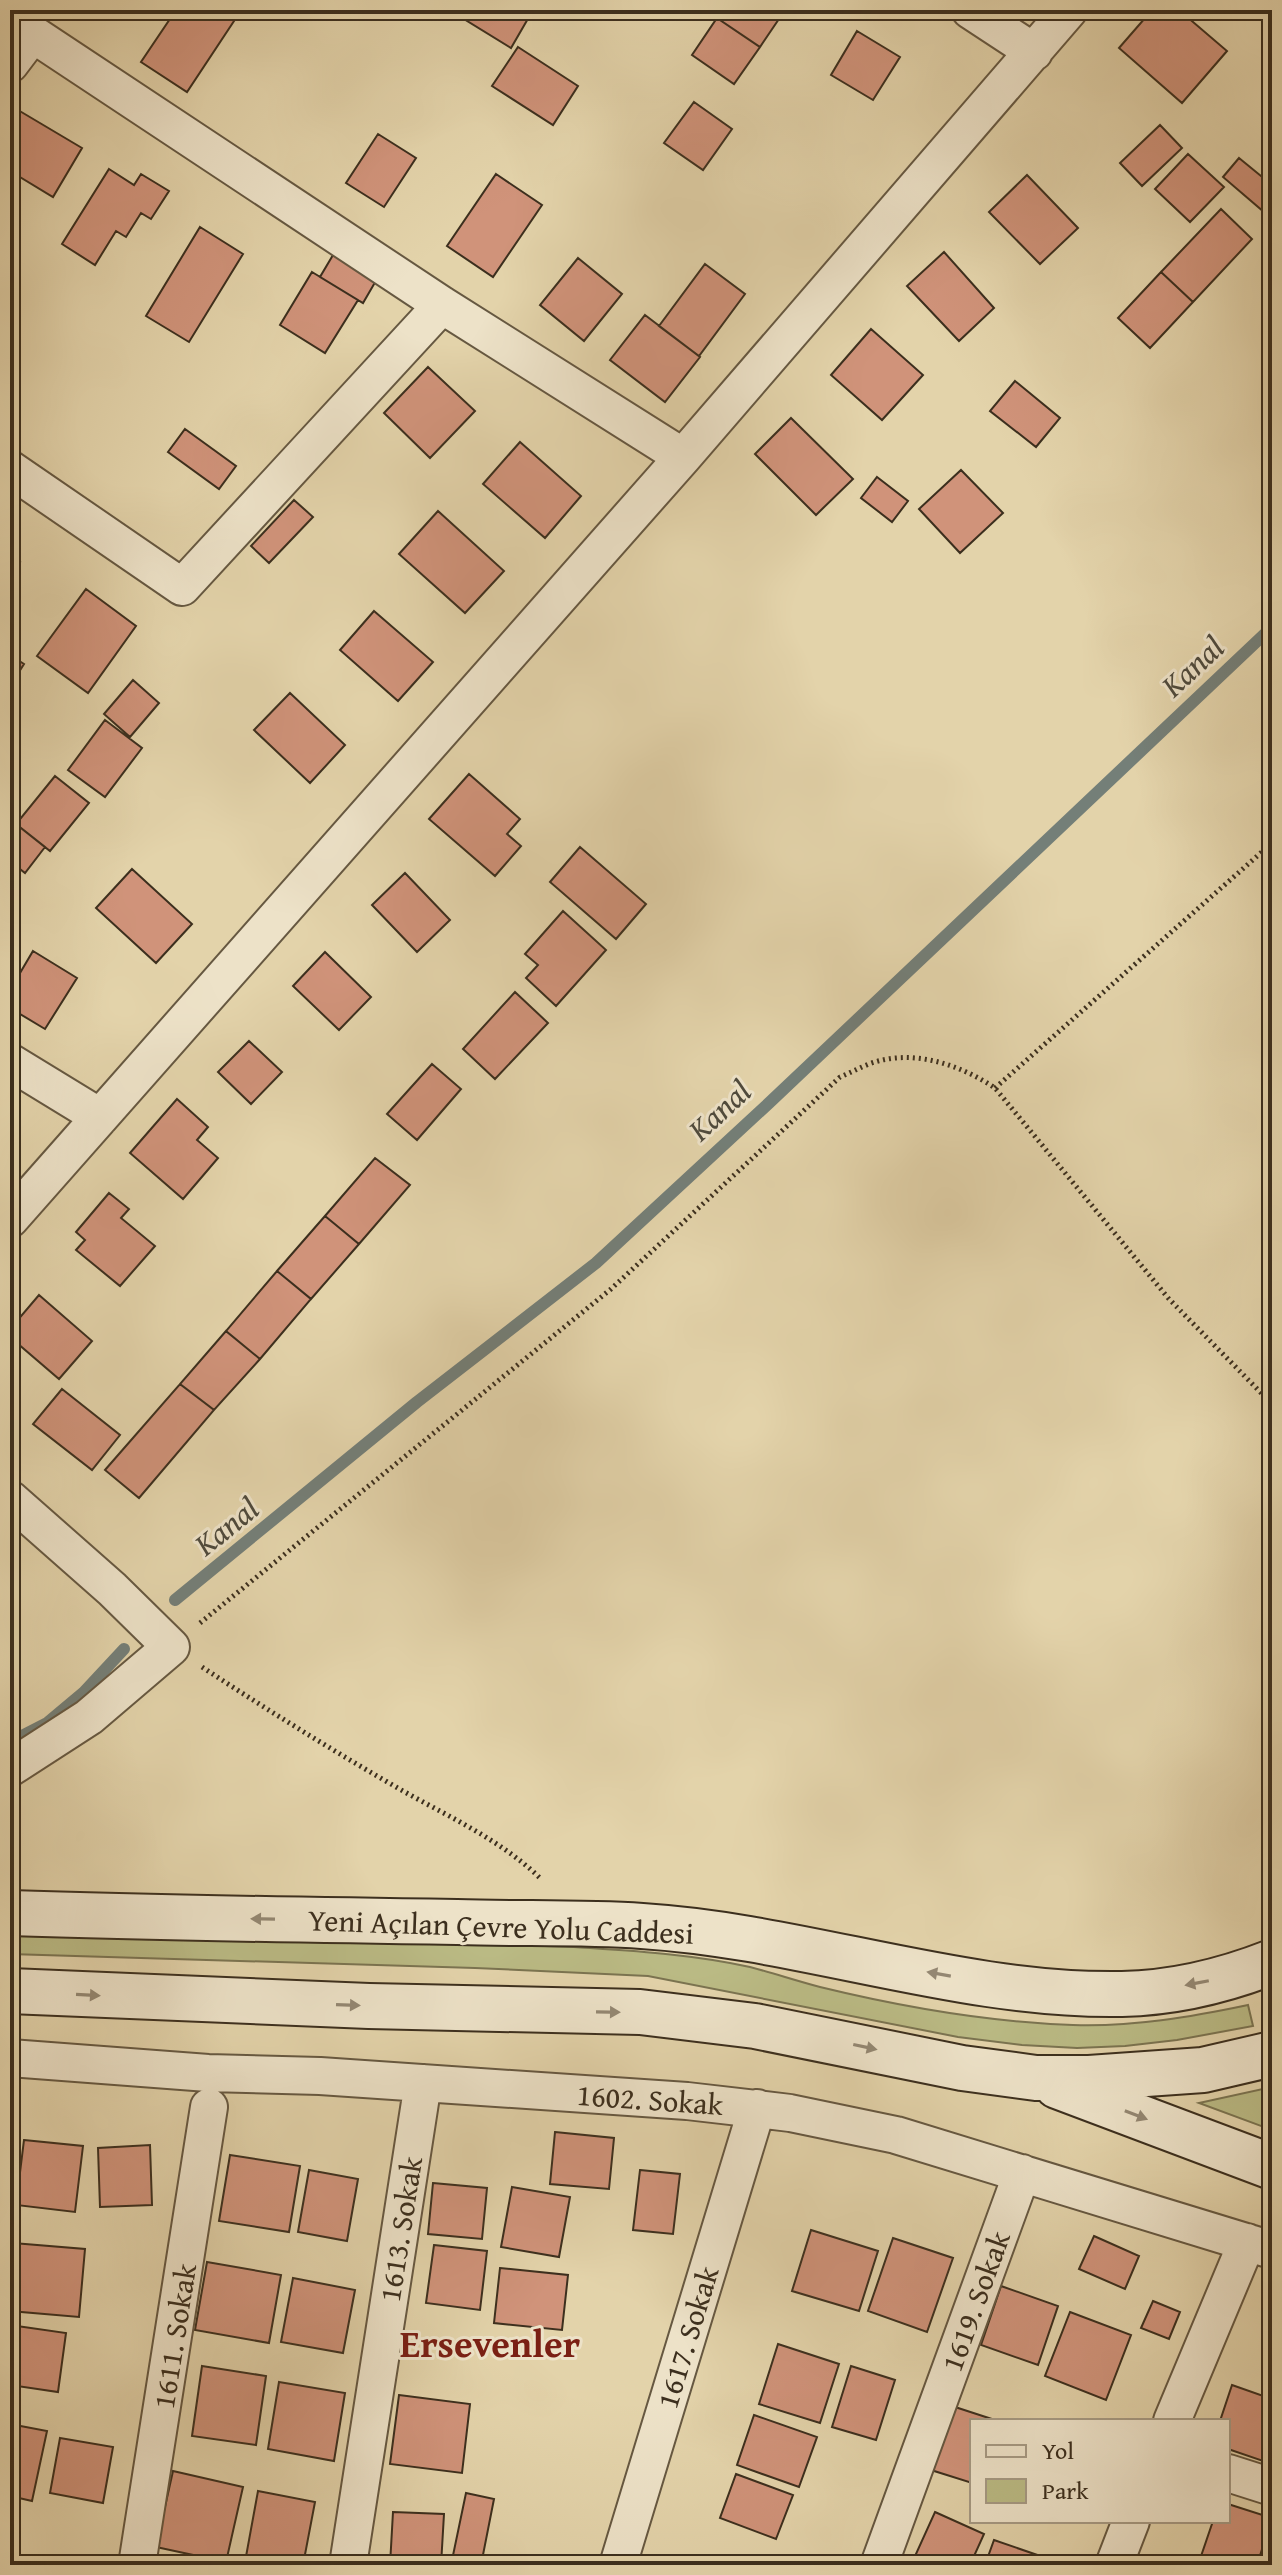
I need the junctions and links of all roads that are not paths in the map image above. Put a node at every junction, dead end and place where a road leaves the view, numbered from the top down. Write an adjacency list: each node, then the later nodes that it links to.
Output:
1 (970, 10): 4 (street)
2 (1069, 10): 4 (street)
3 (21, 27): 5 (street); 6 (street)
4 (1034, 52): 7 (street)
5 (10, 64)
6 (442, 305): 7 (street); 8 (street)
7 (683, 457): 10 (street)
8 (10, 469)
9 (10, 1062): 10 (street)
10 (100, 1117): 11 (street)
11 (10, 1219)
12 (10, 1499): 13 (street)
13 (10, 1768)
14 (10, 1913): 15 (main road, Yeni Açılan Çevre Yolu Caddesi, one-way to 14)
15 (1271, 1968)
16 (10, 1991): 19 (main road, one-way to 19)
17 (1272, 2054): 19 (main road)
18 (10, 2058): 20 (street, 1602. Sokak)
19 (1036, 2078): 23 (main road, one-way to 23)
20 (423, 2083): 22 (street, 1602. Sokak); 31 (street, 1613. Sokak)
21 (209, 2107): 30 (street, 1611. Sokak)
22 (757, 2108): 24 (street, 1602. Sokak); 32 (street, 1617. Sokak)
23 (1272, 2167)
24 (1022, 2173): 25 (street, 1602. Sokak); 33 (street, 1619. Sokak)
25 (1260, 2246): 26 (street)
26 (1173, 2419)
27 (1230, 2474): 28 (street)
28 (1272, 2487)
29 (1130, 2523): 34 (street)
30 (137, 2565)
31 (348, 2565)
32 (618, 2565)
33 (879, 2565)
34 (1114, 2565)

